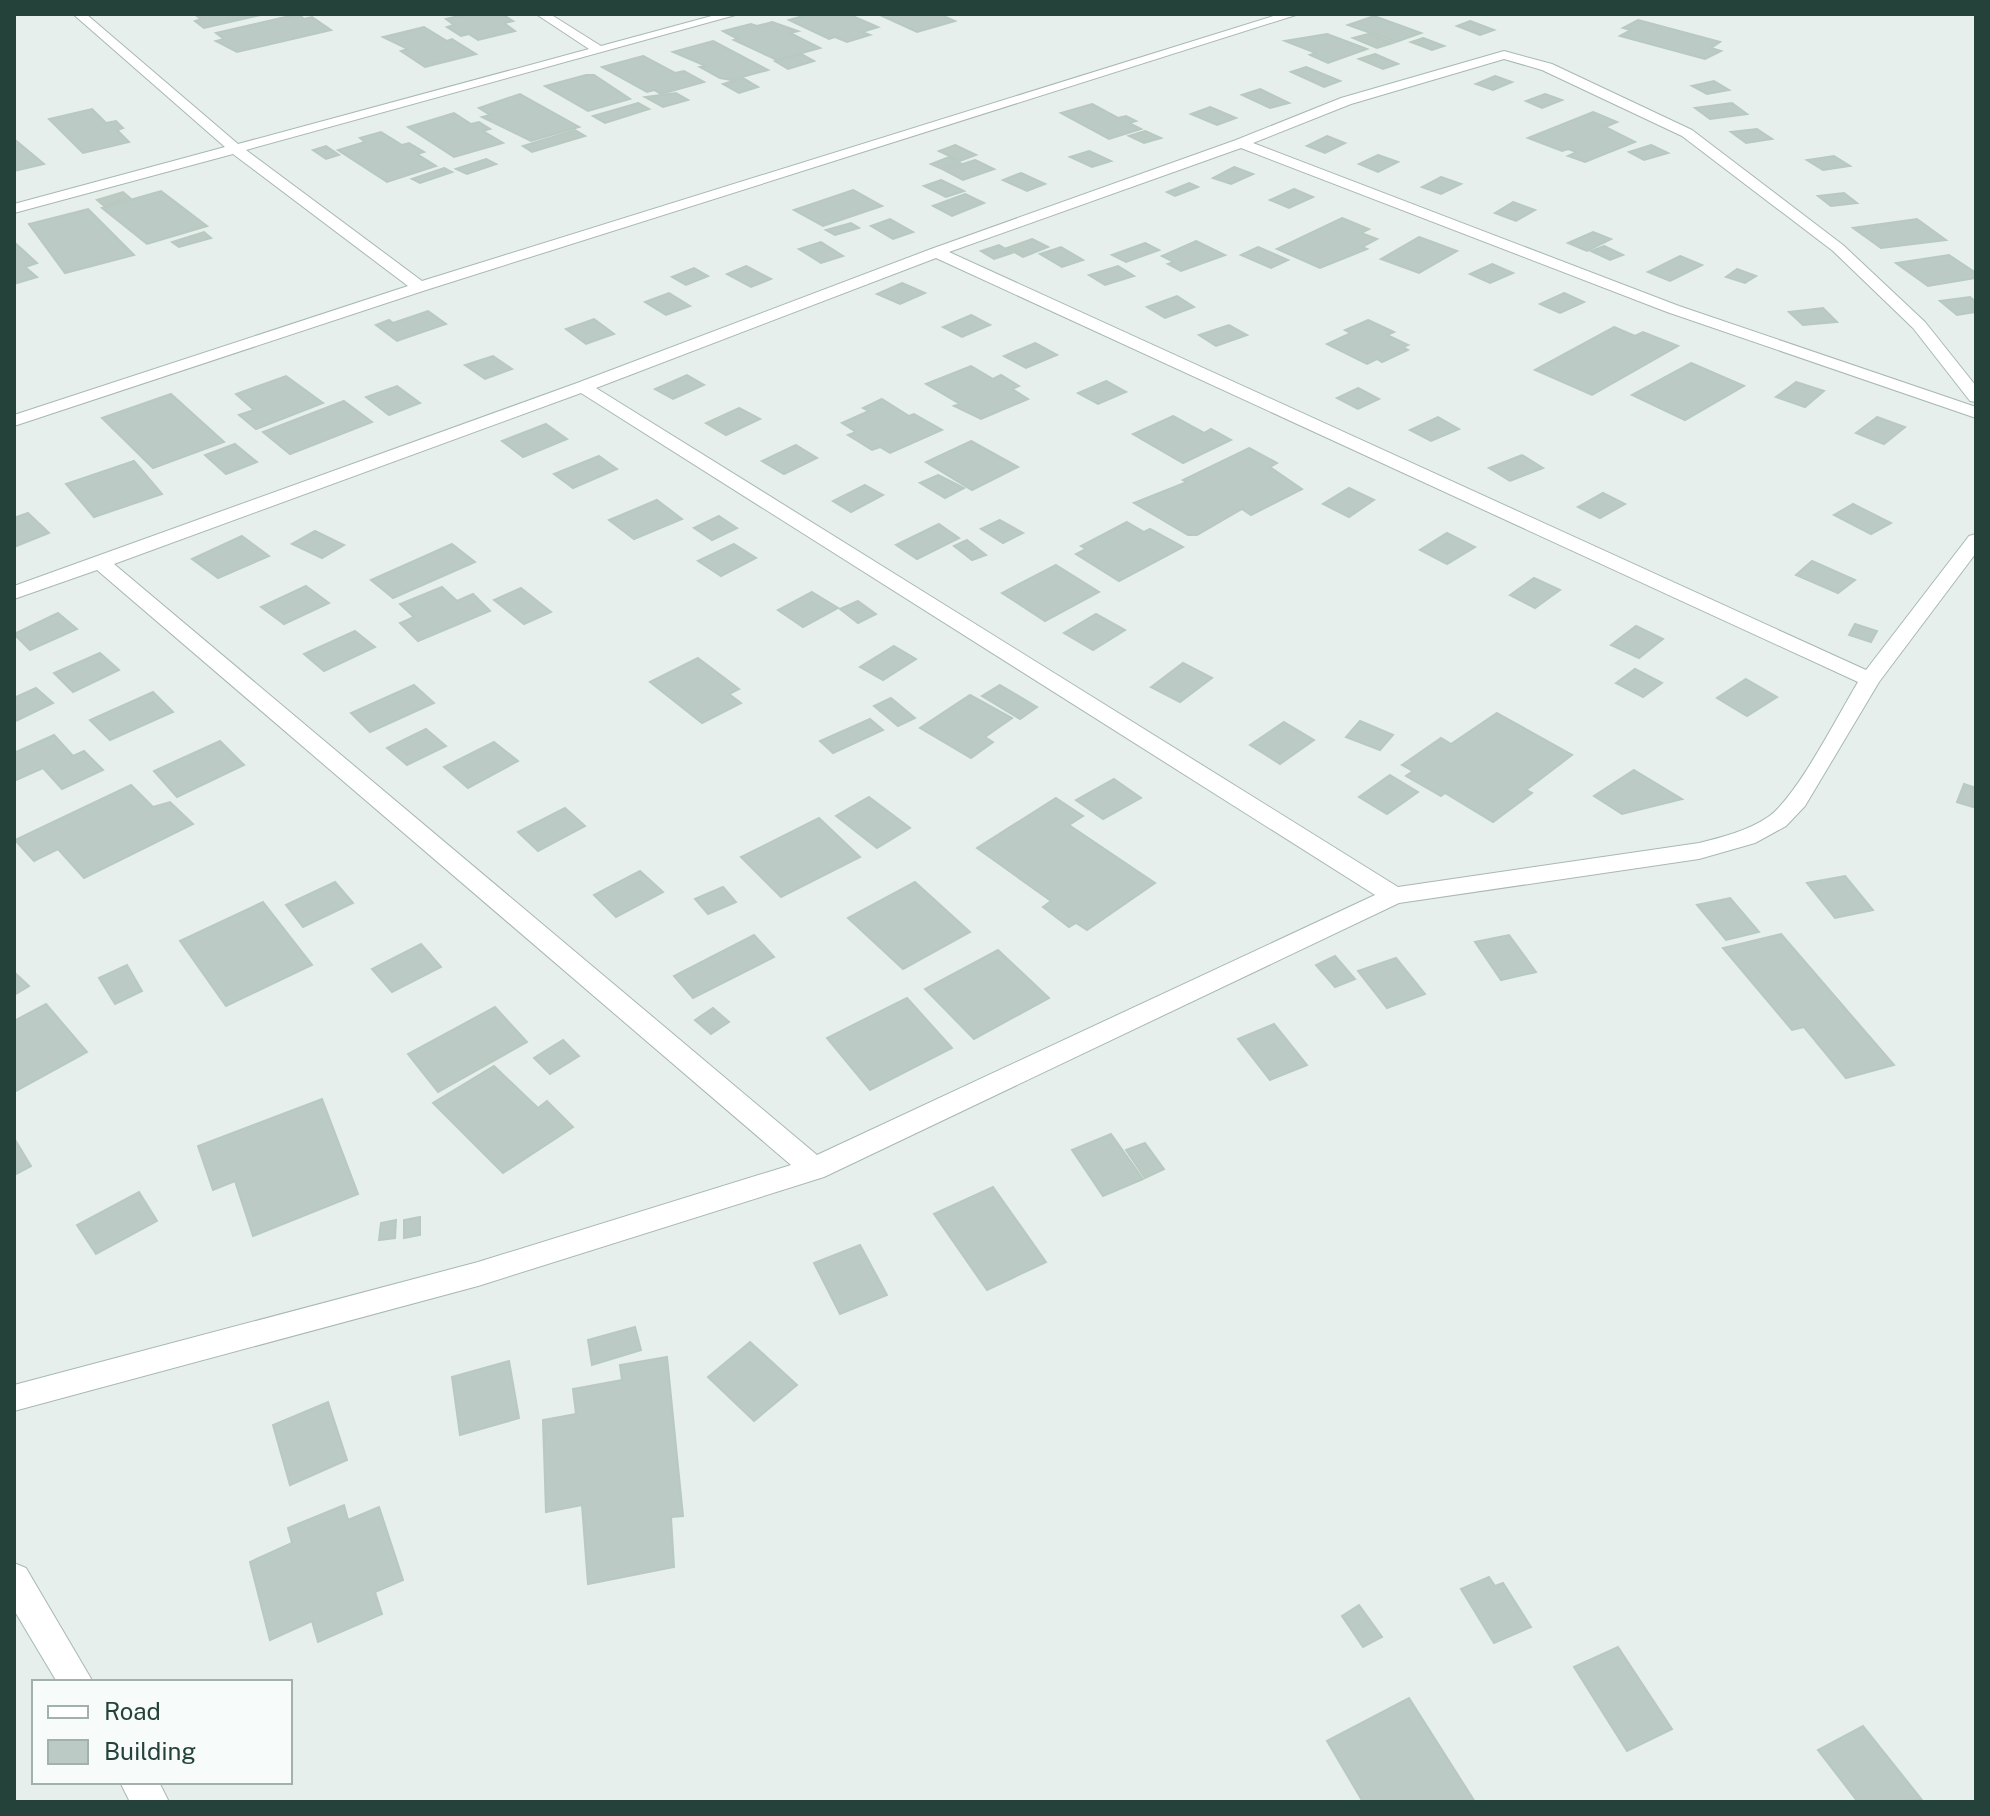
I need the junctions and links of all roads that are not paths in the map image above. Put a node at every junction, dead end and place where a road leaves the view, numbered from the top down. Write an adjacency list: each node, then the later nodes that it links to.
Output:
1 (79, 14): 7 (street)
2 (542, 14): 5 (street)
3 (733, 14): 5 (street)
4 (1293, 14): 10 (street)
5 (599, 50): 7 (street)
6 (1241, 143): 9 (street); 12 (street); 13 (street)
7 (235, 149): 8 (street); 10 (street)
8 (14, 209)
9 (936, 252): 11 (street); 18 (street)
10 (420, 287): 14 (street)
11 (583, 387): 16 (street); 19 (street)
12 (1976, 397)
13 (1976, 413)
14 (14, 421)
15 (1976, 540): 18 (street)
16 (100, 562): 17 (street); 20 (street)
17 (14, 593)
18 (1870, 680): 19 (street)
19 (1394, 896): 20 (street)
20 (814, 1169): 21 (street)
21 (14, 1398)
22 (14, 1579): 23 (street)
23 (75, 1680)
24 (139, 1784): 25 (street)
25 (151, 1802)

